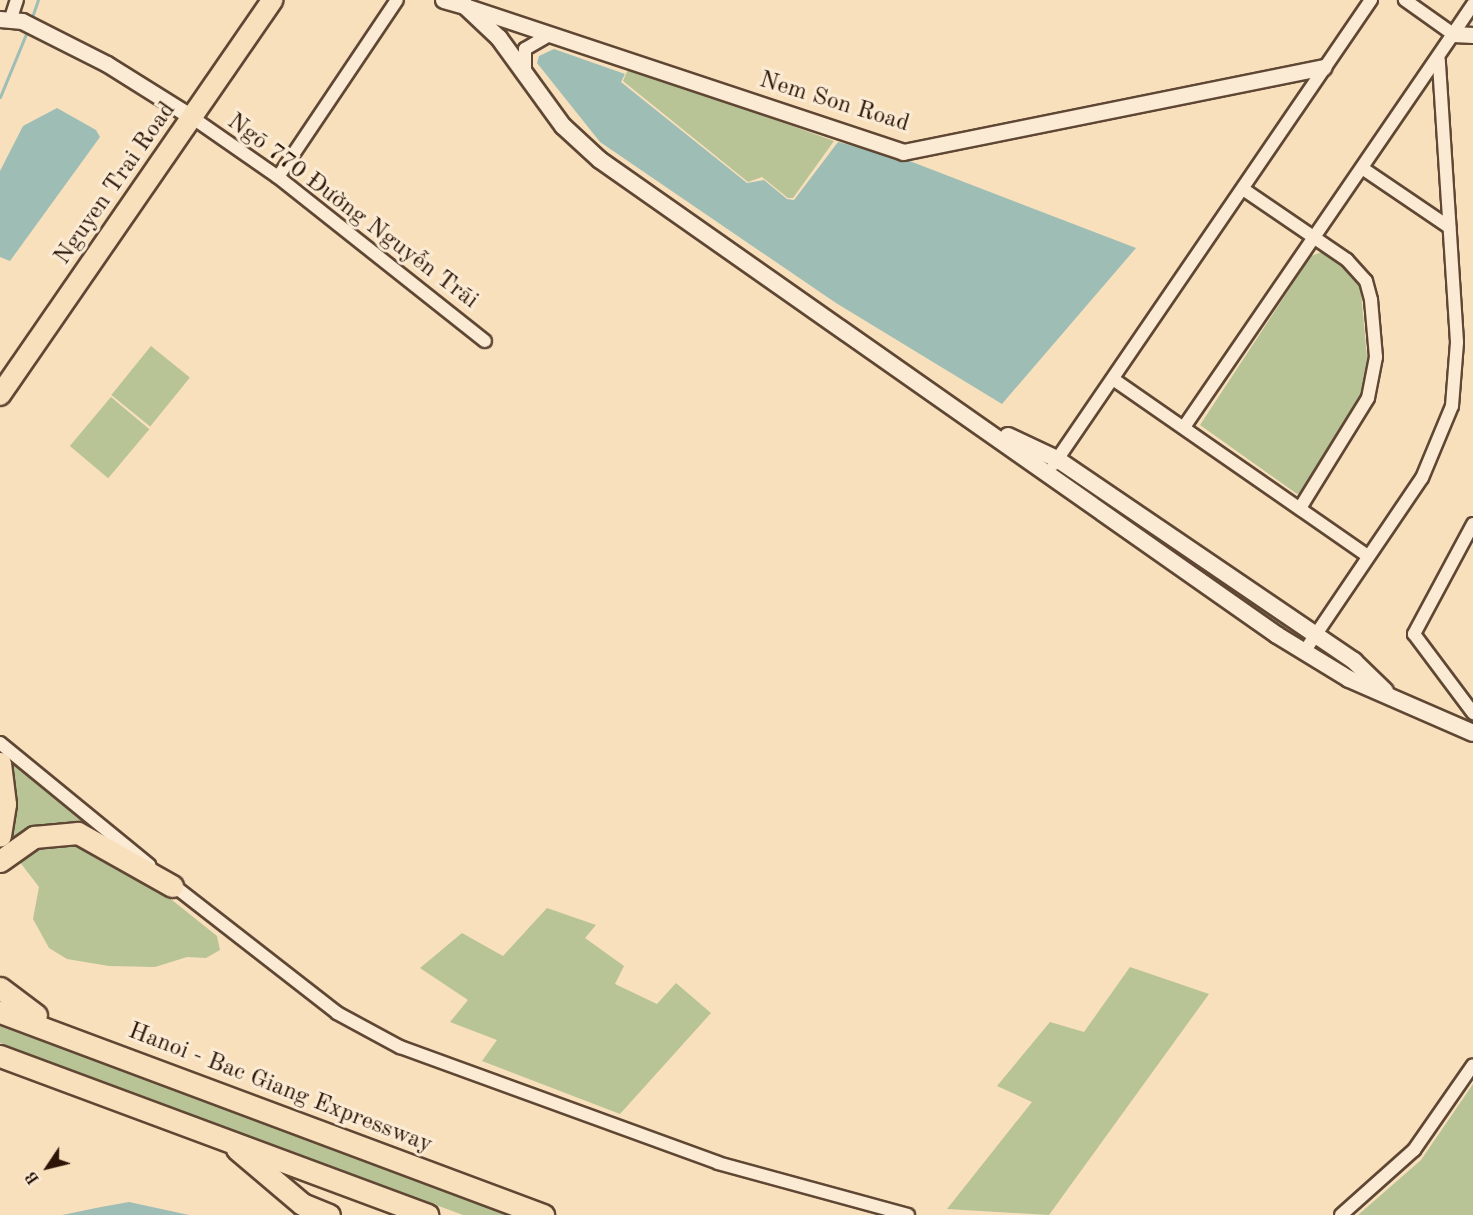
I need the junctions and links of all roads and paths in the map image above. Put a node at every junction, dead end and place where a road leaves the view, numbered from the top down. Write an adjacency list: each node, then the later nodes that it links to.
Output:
1 (17, 0): 9 (street)
2 (273, 0): 16 (highway, Nguyen Trai Road)
3 (397, 0): 18 (street)
4 (444, 0): 8 (main road, Nem Son Road)
5 (1371, 0): 14 (street)
6 (1405, 0): 10 (street)
7 (1473, 4): 10 (street)
8 (465, 6): 11 (street, Nem Son Road); 15 (main road)
9 (6, 20): 16 (street)
10 (1453, 34): 12 (street); 13 (street)
11 (549, 35): 14 (street, Nem Son Road); 15 (street)
12 (1473, 35)
13 (1438, 60): 17 (street); 20 (street)
14 (1324, 67): 19 (street)
15 (526, 72): 25 (main road)
16 (193, 118): 18 (street, Ngõ 770 Đường Nguyễn Trãi); 24 (highway, Nguyen Trai Road)
17 (1365, 170): 20 (street); 21 (street)
18 (278, 177): 22 (street, Ngõ 770 Đường Nguyễn Trãi)
19 (1243, 189): 21 (street); 23 (street)
20 (1449, 228): 32 (street)
21 (1317, 239): 26 (street); 29 (street)
22 (485, 341)
23 (1113, 378): 26 (street); 27 (street)
24 (0, 395)
25 (982, 424): 27 (main road); 28 (main road)
26 (1184, 427): 29 (street)
27 (1057, 459): 28 (street); 31 (main road)
28 (1046, 475): 33 (main road)
29 (1300, 508): 32 (street)
30 (1473, 524): 37 (street)
31 (1185, 546): 33 (main road); 34 (main road)
32 (1368, 556): 34 (street)
33 (1173, 563): 35 (main road)
34 (1315, 635): 35 (street); 36 (main road)
35 (1304, 652): 36 (main road)
36 (1395, 700): 38 (main road)
37 (1469, 710): 38 (street)
38 (1455, 726): 39 (main road)
39 (1473, 733)
40 (0, 743): 44 (street)
41 (0, 763): 42 (highway)
42 (0, 836)
43 (0, 861): 44 (highway)
44 (172, 885): 56 (street)
45 (0, 988): 51 (highway)
46 (0, 1011): 51 (highway, Hanoi - Bac Giang Expressway)
47 (0, 1056): 50 (highway)
48 (0, 1065): 50 (highway)
49 (1473, 1065): 57 (street)
50 (147, 1111): 52 (highway)
51 (279, 1116): 55 (highway, Hanoi - Bac Giang Expressway)
52 (227, 1140): 53 (highway); 54 (highway)
53 (329, 1215)
54 (427, 1215)
55 (543, 1215)
56 (908, 1215)
57 (1341, 1215)

